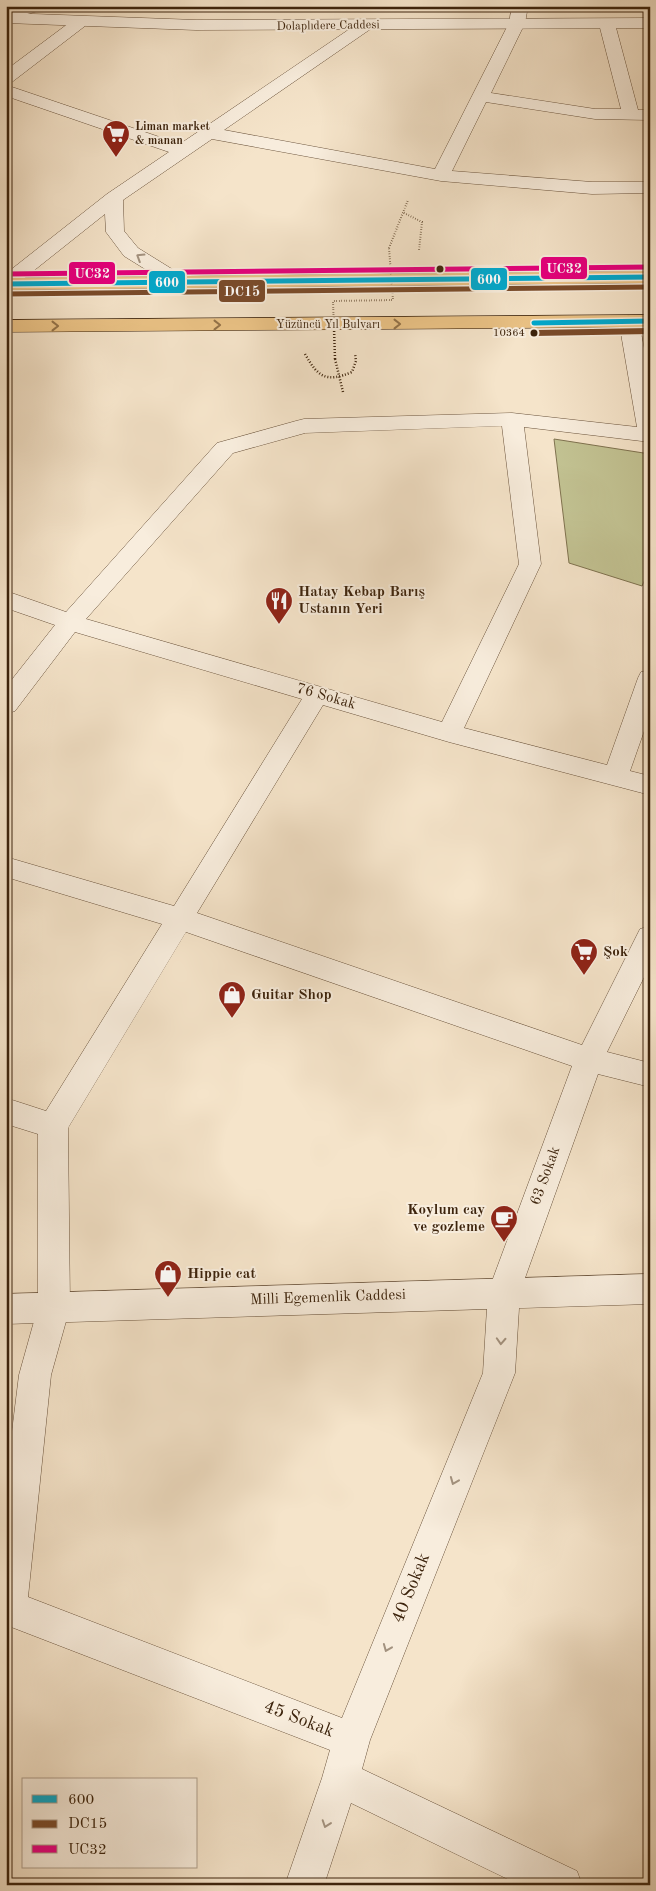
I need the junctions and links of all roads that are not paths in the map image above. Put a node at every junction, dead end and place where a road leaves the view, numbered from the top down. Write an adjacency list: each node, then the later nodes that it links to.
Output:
1 (39, 6): 3 (street)
2 (518, 14): 6 (street, Dolaplıdere Caddesi); 7 (street, Dolaplıdere Caddesi); 10 (street)
3 (6, 16): 4 (street, Dolaplıdere Caddesi)
4 (79, 23): 7 (street, Dolaplıdere Caddesi); 8 (street)
5 (650, 23): 6 (street, Dolaplıdere Caddesi)
6 (607, 24): 11 (street)
7 (366, 25): 13 (street)
8 (6, 78)
9 (6, 90): 14 (street)
10 (480, 96): 11 (street); 15 (street)
11 (630, 115): 12 (street)
12 (650, 115)
13 (211, 133): 14 (street); 15 (street)
14 (182, 152): 17 (street)
15 (441, 176): 16 (street)
16 (650, 187)
17 (114, 198): 19 (street); 20 (street, one-way to 17)
18 (650, 277): 20 (main road)
19 (9, 279): 20 (main road)
20 (181, 283)
21 (650, 321): 22 (main road, Yüzüncü Yıl Bulvarı)
22 (628, 322): 23 (main road, Yüzüncü Yıl Bulvarı, one-way to 22); 25 (street)
23 (6, 326)
24 (512, 419): 25 (street); 27 (street); 31 (street)
25 (649, 434)
26 (6, 599): 27 (street, 76 Sokak)
27 (70, 622): 29 (street, 76 Sokak); 30 (street)
28 (650, 678): 32 (street)
29 (317, 695): 31 (street, 76 Sokak); 35 (street)
30 (6, 705)
31 (449, 733): 32 (street, 76 Sokak)
32 (614, 777): 33 (street, 76 Sokak)
33 (650, 786)
34 (6, 867): 35 (street)
35 (180, 918): 37 (street); 40 (street)
36 (650, 937): 37 (street, 63 Sokak)
37 (589, 1060): 38 (street); 42 (street, 63 Sokak)
38 (650, 1075)
39 (6, 1111): 40 (street)
40 (53, 1126): 43 (street)
41 (650, 1289): 42 (street, Milli Egemenlik Caddesi)
42 (504, 1292): 43 (street, Milli Egemenlik Caddesi); 45 (street, 63 Sokak, one-way to 45)
43 (54, 1307): 44 (street, Milli Egemenlik Caddesi); 46 (street)
44 (6, 1309)
45 (472, 1436): 47 (street, 40 Sokak, one-way to 47)
46 (8, 1609): 47 (street, 45 Sokak)
47 (351, 1740): 48 (street, 45 Sokak)
48 (342, 1778): 49 (street, one-way to 49); 50 (street)
49 (304, 1885)
50 (563, 1885)

